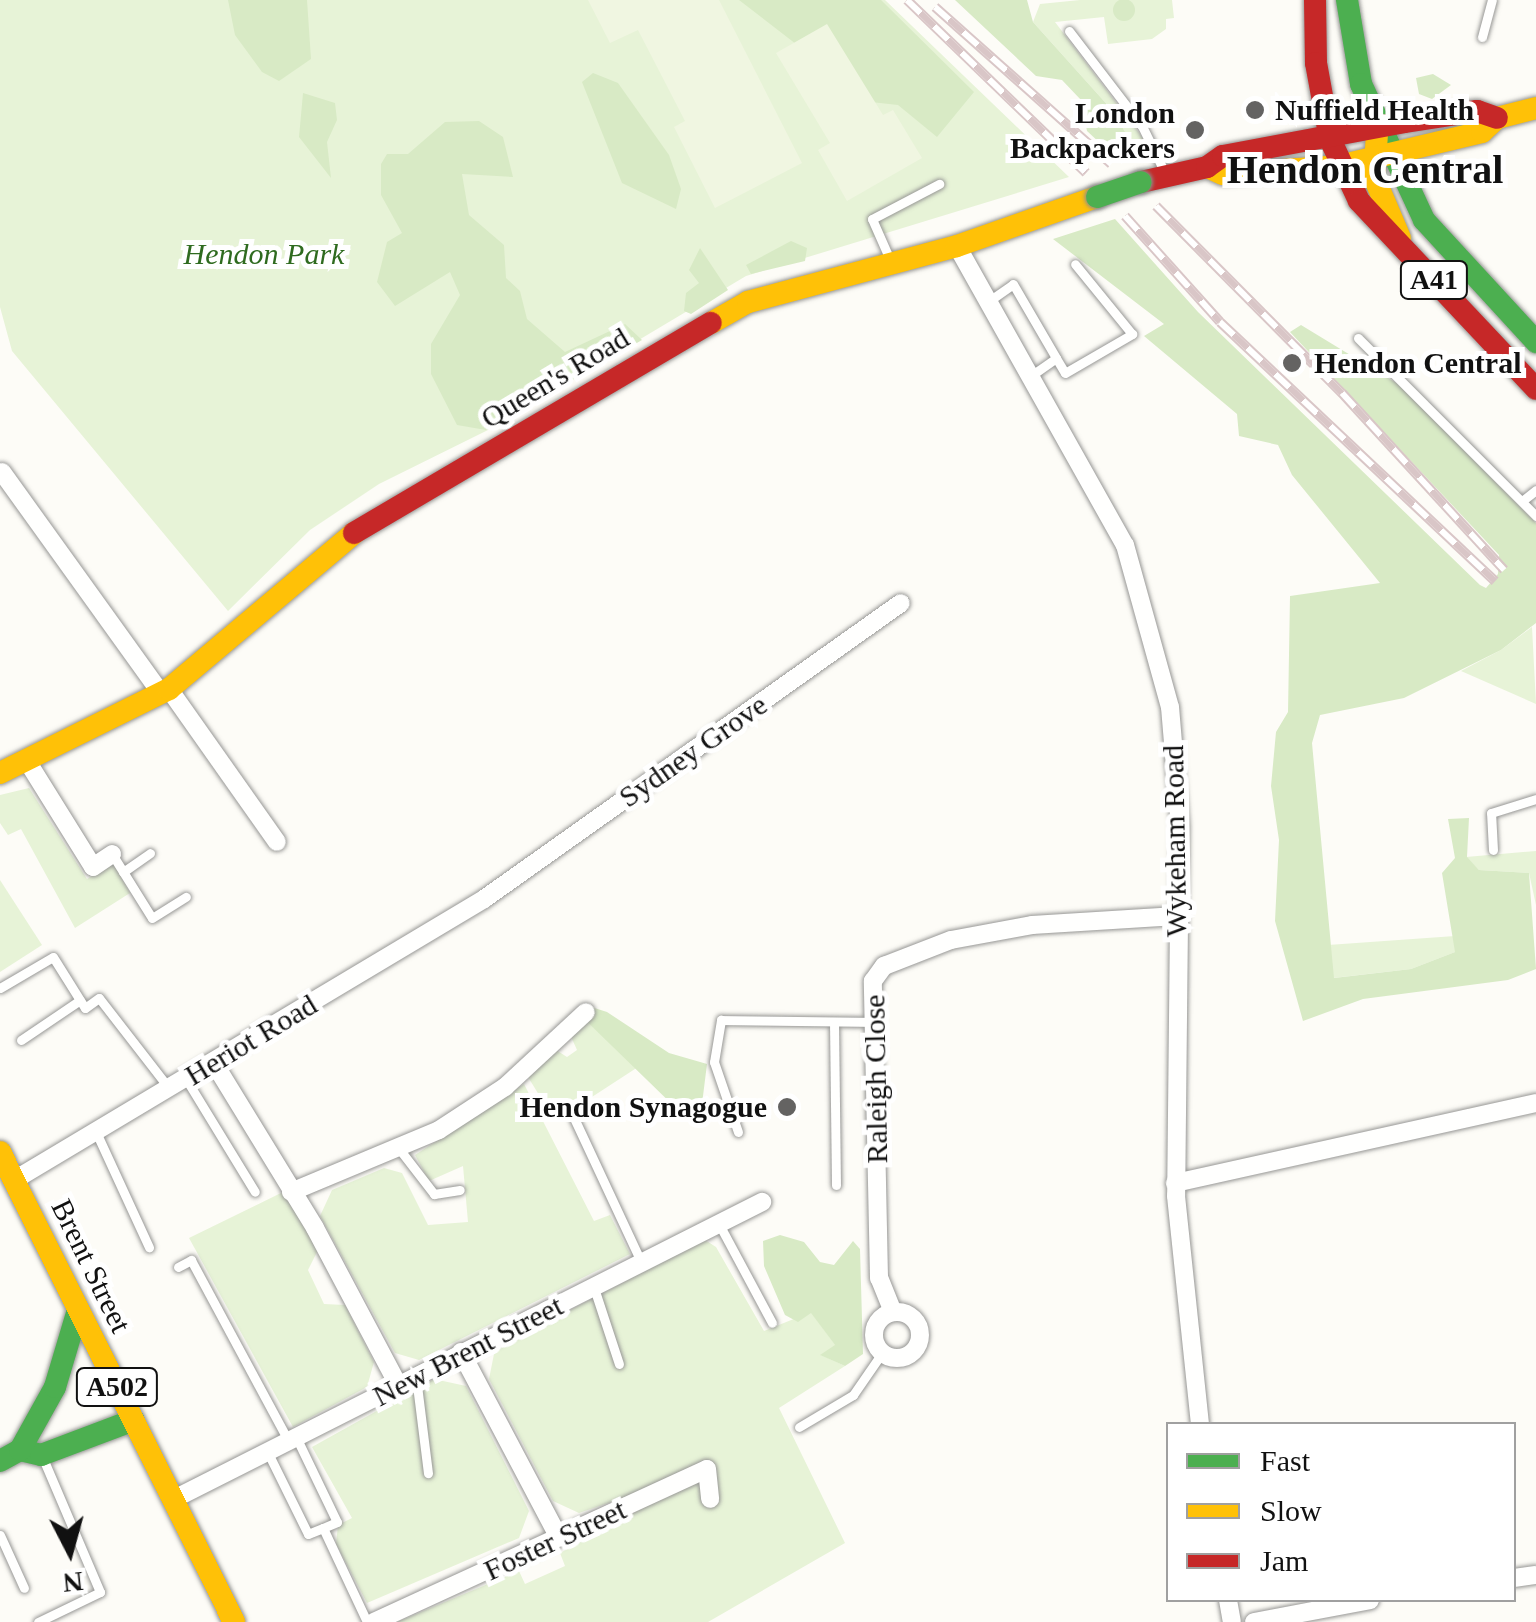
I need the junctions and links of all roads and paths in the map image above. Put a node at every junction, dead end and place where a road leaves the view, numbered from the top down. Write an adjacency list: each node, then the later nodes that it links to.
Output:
1 (1314, 0): 10 (main road)
2 (1348, 0): 6 (main road, A41)
3 (1492, 0): 5 (lane)
4 (1069, 31): 14 (lane)
5 (1482, 37)
6 (1352, 42): 9 (main road, A41); 10 (main road)
7 (1536, 108): 8 (main road)
8 (1497, 118): 9 (main road, Queen's Road); 11 (main road, Queen's Road)
9 (1379, 127): 10 (main road, Queen's Road); 11 (main road, A41)
10 (1336, 137): 12 (main road); 13 (main road, Queen's Road)
11 (1381, 158): 12 (main road, Queen's Road); 17 (main road); 22 (main road, A41)
12 (1339, 166): 13 (main road, Queen's Road); 17 (main road, A41)
13 (1206, 167): 14 (main road, Queen's Road)
14 (1166, 174): 16 (main road, Queen's Road, bridge)
15 (939, 184): 18 (lane)
16 (957, 246): 18 (main road, Queen's Road); 20 (street, Wykeham Road)
17 (1405, 252): 25 (main road, A41)
18 (892, 264): 31 (main road, Queen's Road)
19 (1076, 264): 23 (lane)
20 (989, 301): 23 (lane); 24 (street, Wykeham Road)
21 (1358, 338): 28 (lane)
22 (1536, 342)
23 (1056, 358): 24 (lane)
24 (1032, 375): 42 (street, Wykeham Road)
25 (1536, 389)
26 (2, 472): 31 (street)
27 (1536, 490): 28 (lane)
28 (1522, 500): 29 (lane)
29 (1536, 516)
30 (901, 602): 41 (street, Sydney Grove)
31 (165, 691): 32 (main road, Queen's Road); 35 (street)
32 (30, 764): 33 (main road, Queen's Road); 38 (street)
33 (0, 773)
34 (1536, 799): 36 (lane)
35 (277, 842)
36 (1493, 850)
37 (150, 853): 39 (lane)
38 (112, 854): 39 (lane)
39 (123, 872): 40 (lane)
40 (186, 897)
41 (484, 899): 49 (street, Heriot Road)
42 (1177, 916): 47 (street, Raleigh Close); 59 (street, Wykeham Road)
43 (0, 988): 44 (lane)
44 (80, 1000): 48 (lane); 51 (lane)
45 (586, 1012): 56 (street)
46 (834, 1022): 47 (lane); 55 (lane); 58 (lane)
47 (874, 1022): 70 (street, Raleigh Close)
48 (21, 1040)
49 (214, 1063): 50 (street, Heriot Road); 62 (street)
50 (186, 1079): 51 (street, Heriot Road); 61 (lane)
51 (170, 1089): 54 (street, Heriot Road)
52 (1536, 1103): 59 (street)
53 (574, 1118): 66 (lane)
54 (96, 1132): 57 (street, Heriot Road); 65 (lane)
55 (738, 1132)
56 (400, 1150): 60 (lane); 62 (street)
57 (5, 1164): 69 (main road, Brent Street / A502)
58 (836, 1184)
59 (1176, 1184): 77 (street, Wykeham Road)
60 (460, 1190)
61 (255, 1192)
62 (291, 1192): 75 (street)
63 (762, 1202): 64 (street, New Brent Street)
64 (718, 1224): 66 (street, New Brent Street); 71 (lane)
65 (149, 1247)
66 (642, 1264): 68 (street, New Brent Street)
67 (178, 1267): 79 (lane)
68 (594, 1288): 72 (street, New Brent Street); 74 (lane)
69 (78, 1310): 76 (main road, Brent Street / A502); 81 (main road)
70 (893, 1312): 73 (street); 73 (street)
71 (772, 1323)
72 (462, 1352): 75 (street, New Brent Street); 87 (street)
73 (882, 1353): 78 (lane)
74 (619, 1364)
75 (407, 1381): 79 (street, New Brent Street); 82 (lane)
76 (134, 1420): 81 (main road); 83 (main road, Brent Street / A502)
77 (1200, 1422)
78 (798, 1427)
79 (293, 1440): 80 (street, New Brent Street); 85 (lane)
80 (268, 1452): 83 (street, New Brent Street); 85 (lane)
81 (20, 1455): 90 (lane)
82 (428, 1473)
83 (174, 1499): 91 (main road, Brent Street / A502)
84 (710, 1500): 87 (street, Foster Street)
85 (323, 1528): 92 (lane)
86 (0, 1535): 88 (lane)
87 (559, 1538): 92 (street, Foster Street)
88 (24, 1588)
89 (1359, 1602): 93 (street)
90 (38, 1622)
91 (234, 1622)
92 (371, 1622)
93 (1254, 1622)

